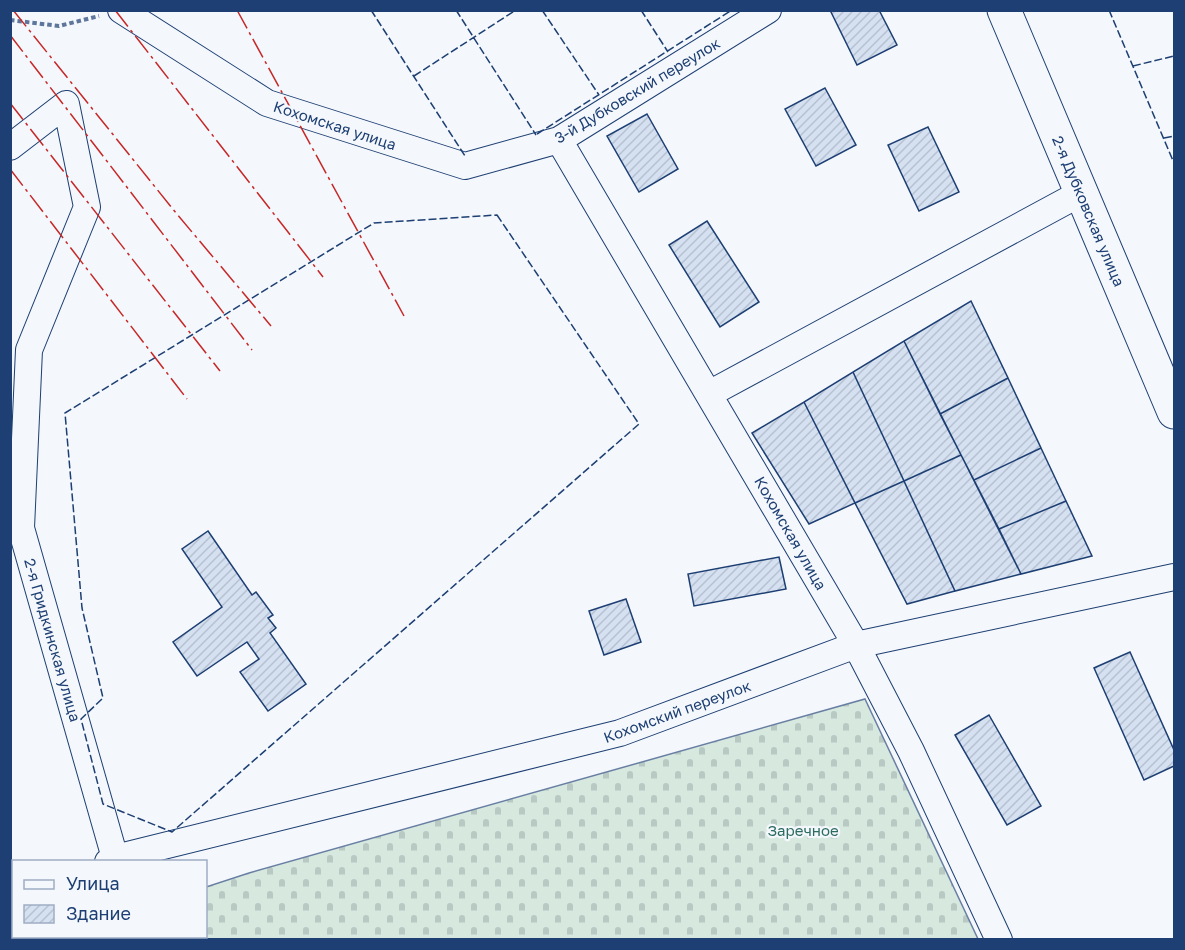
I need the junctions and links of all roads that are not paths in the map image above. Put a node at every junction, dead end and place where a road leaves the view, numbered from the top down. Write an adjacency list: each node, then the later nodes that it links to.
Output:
1 (768, 10): 4 (street, 3-й Дубковский переулок)
2 (1004, 10): 7 (main road, 2-я Дубковская улица)
3 (122, 11): 6 (street, Кохомская улица)
4 (558, 140): 6 (street, 3-й Дубковский переулок); 8 (street, Кохомская улица)
5 (10, 147): 10 (street, 2-я Гридкинская улица)
6 (465, 166)
7 (1081, 193): 8 (street); 9 (main road, 2-я Дубковская улица)
8 (709, 394): 12 (street, Кохомская улица)
9 (1174, 412)
10 (16, 532): 13 (street, 2-я Гридкинская улица)
11 (1174, 577): 12 (street, Кохомский переулок)
12 (856, 645): 13 (street, Кохомский переулок); 14 (street, Кохомская улица)
13 (112, 860)
14 (999, 939)

